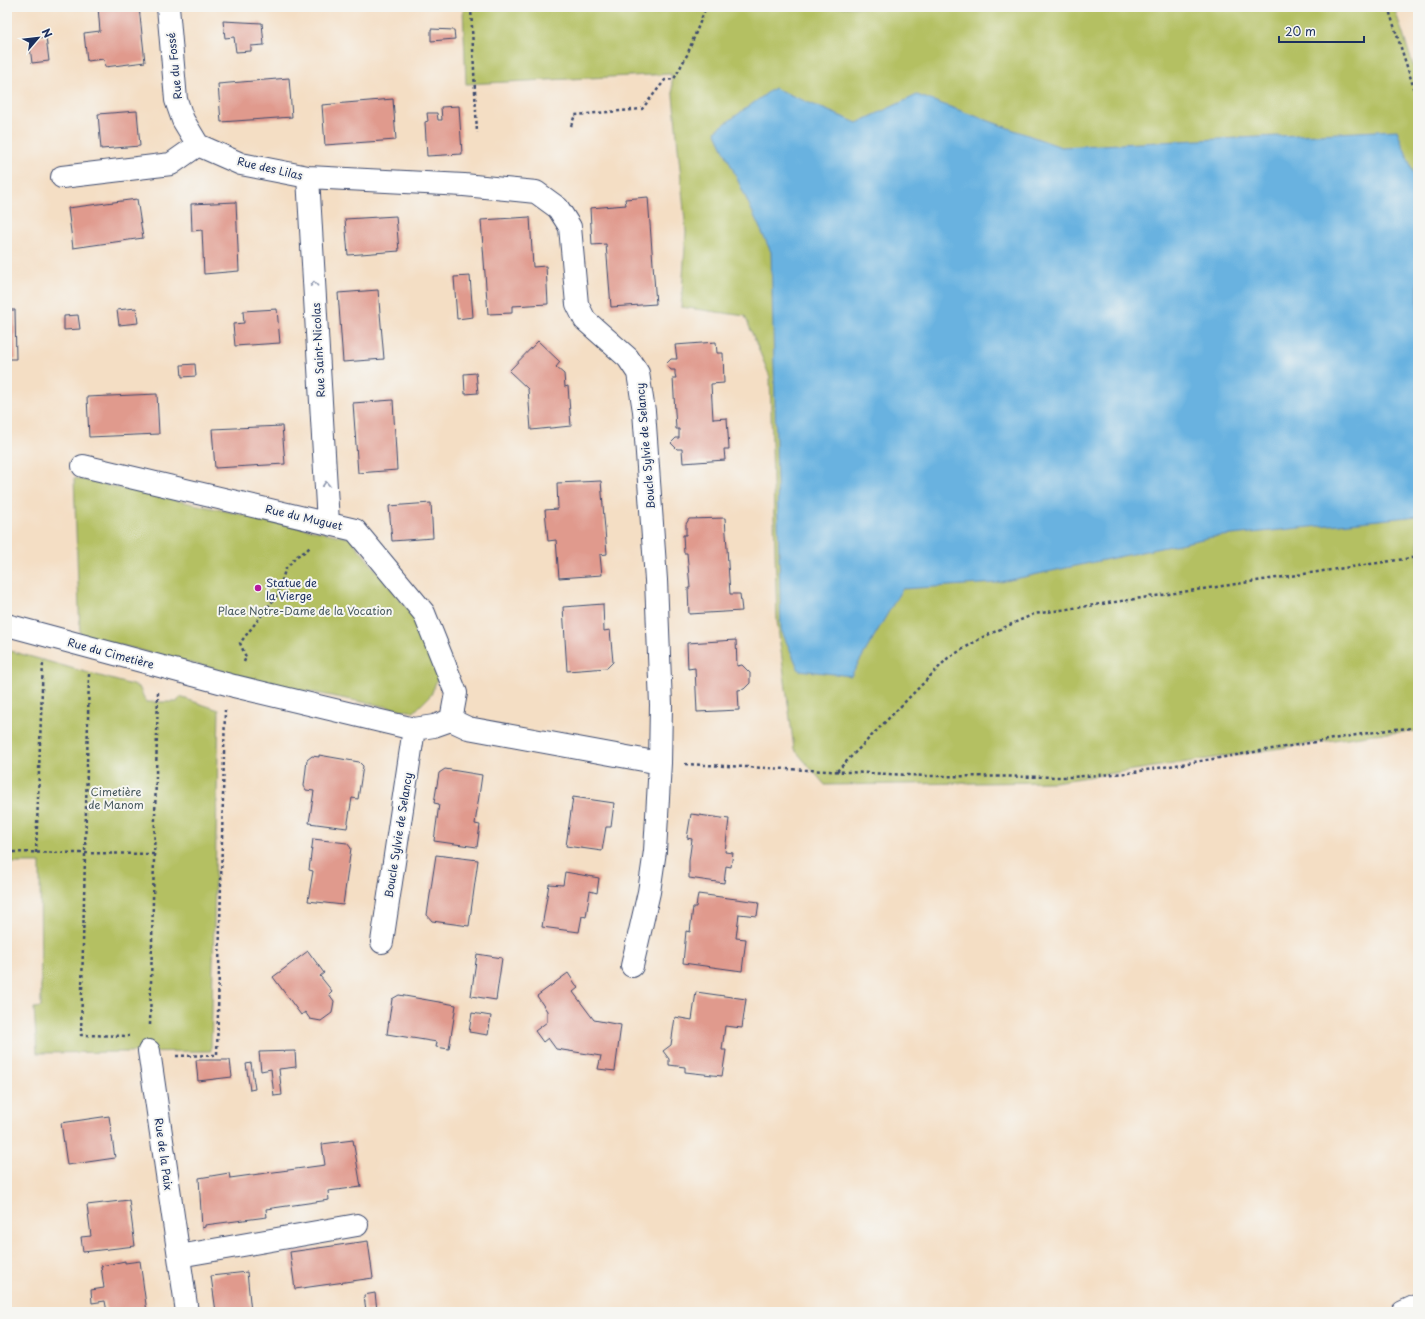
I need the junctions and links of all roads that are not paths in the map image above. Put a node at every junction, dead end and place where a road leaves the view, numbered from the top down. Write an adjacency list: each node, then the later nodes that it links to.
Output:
1 (168, 7): 2 (street, Rue du Fossé)
2 (198, 145): 3 (street); 4 (street, Rue des Lilas)
3 (62, 176)
4 (308, 177): 5 (street, Rue des Lilas); 7 (street, Rue Saint-Nicolas, one-way to 4)
5 (464, 185): 11 (street, Boucle Sylvie de Selancy)
6 (83, 466): 7 (street, Rue du Muguet)
7 (328, 523): 9 (street, Rue du Muguet)
8 (7, 625): 10 (street, Rue du Cimetière)
9 (451, 720): 10 (street); 11 (street)
10 (414, 729): 12 (street, Boucle Sylvie de Selancy)
11 (660, 763): 13 (street, Boucle Sylvie de Selancy)
12 (382, 942)
13 (632, 966)
14 (150, 1048): 16 (street, Rue de la Paix)
15 (357, 1225): 16 (street)
16 (179, 1256): 18 (street, Rue de la Paix)
17 (1418, 1305): 19 (street)
18 (187, 1312)
19 (1403, 1312)

